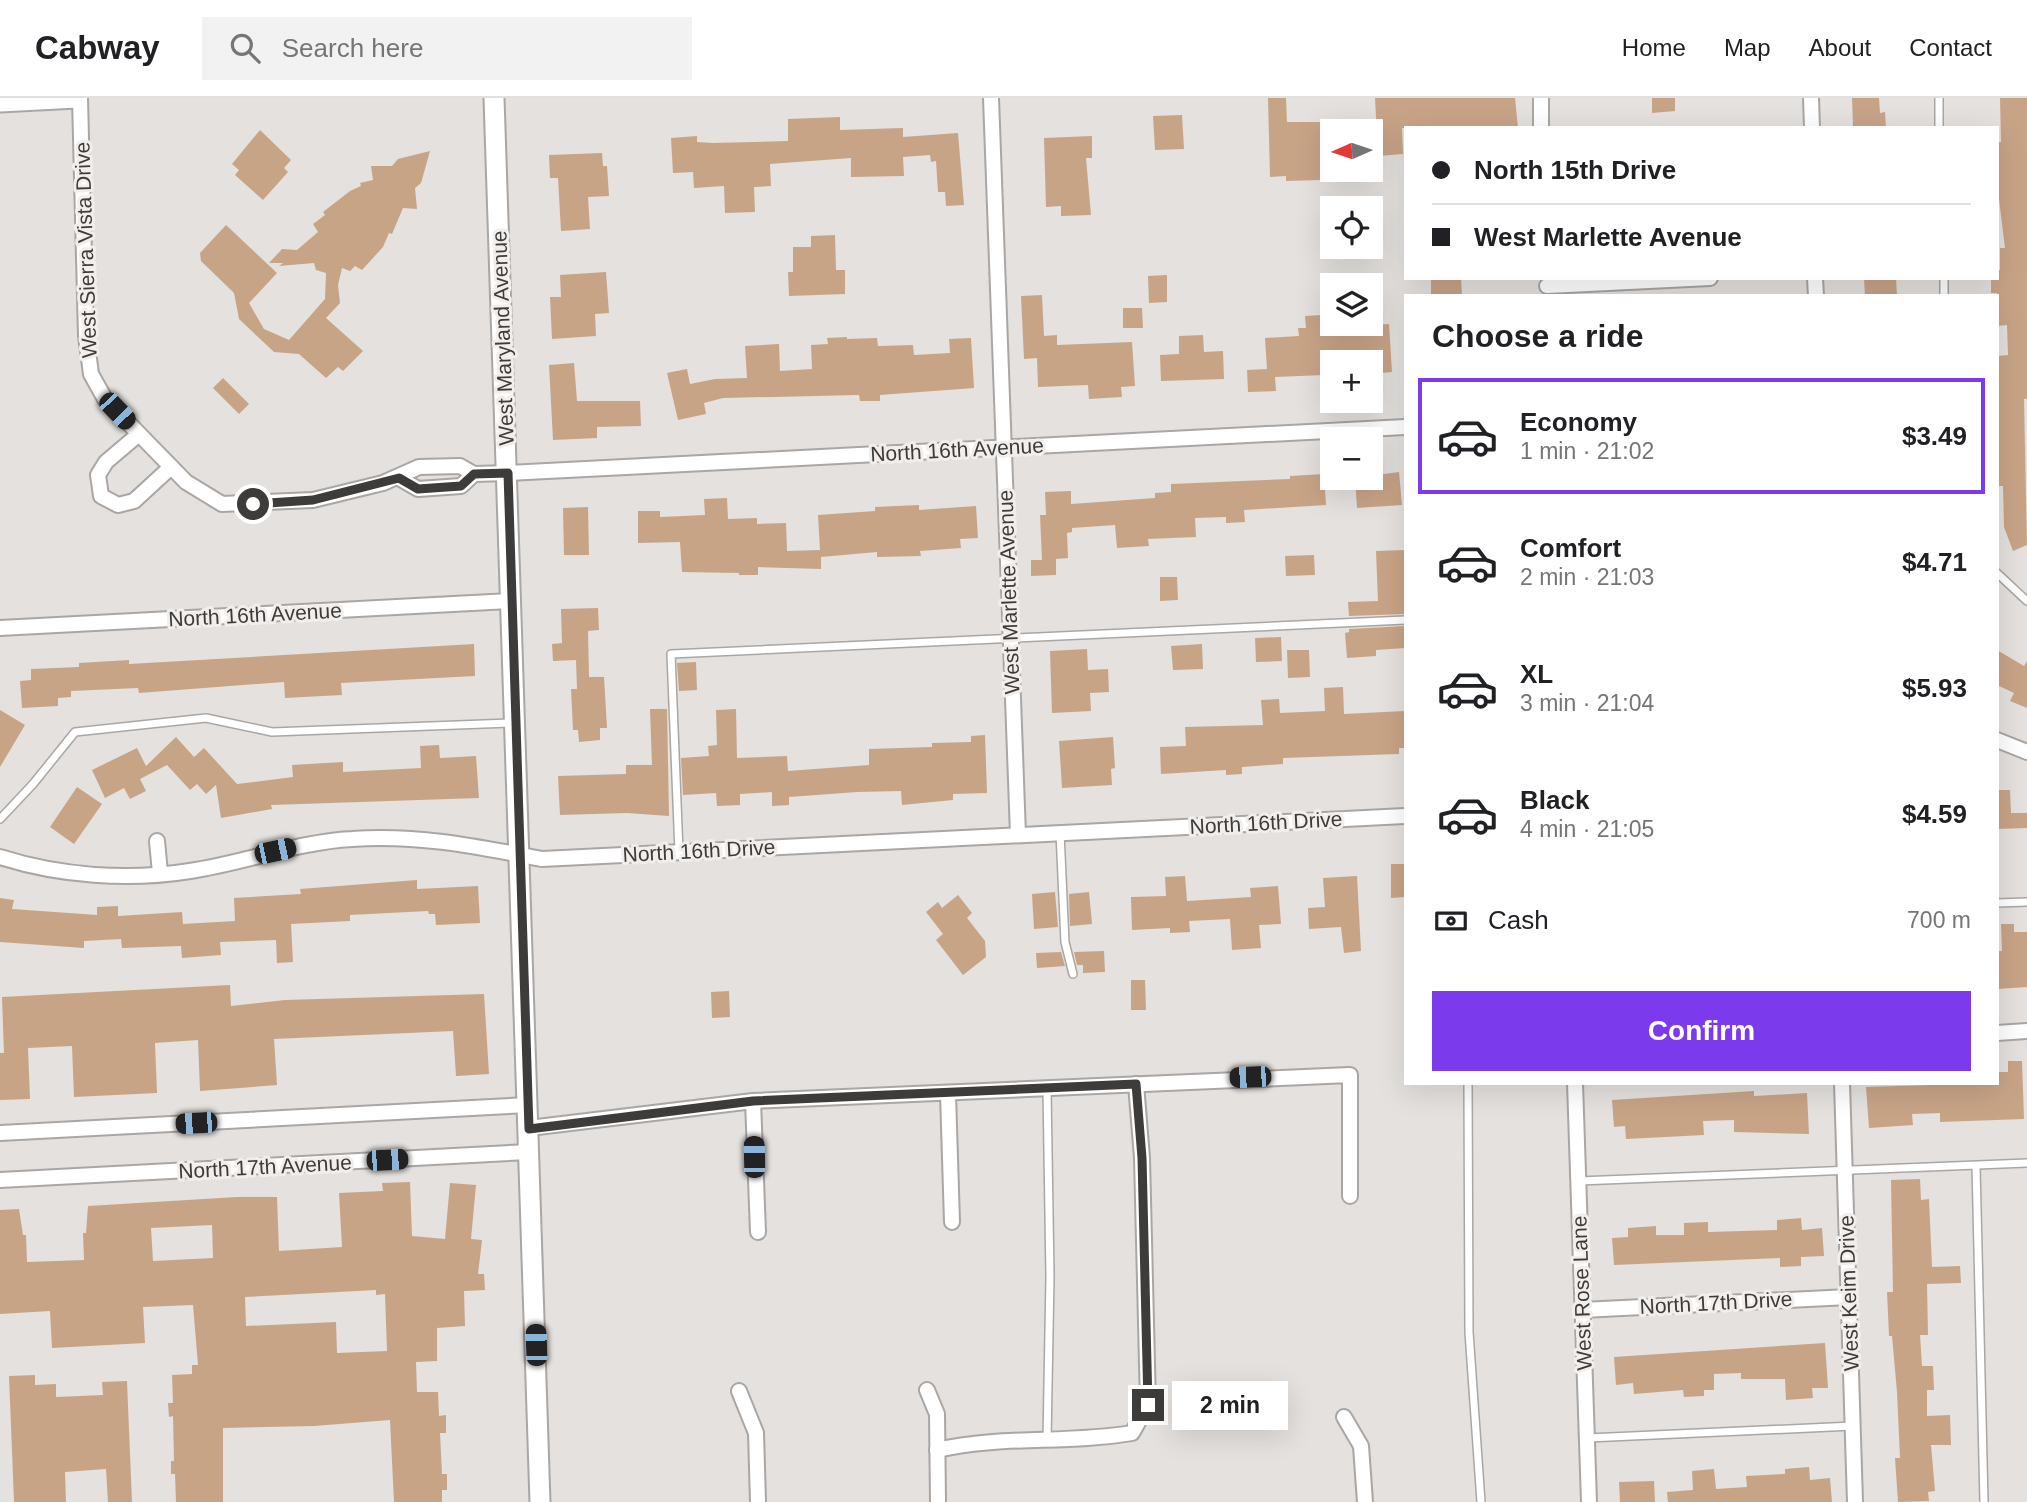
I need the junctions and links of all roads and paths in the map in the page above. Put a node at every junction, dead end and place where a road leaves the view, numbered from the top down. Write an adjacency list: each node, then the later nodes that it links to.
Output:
1 (79, 98): 7 (street); 14 (street, West Sierra Vista Drive)
2 (495, 98): 18 (street, West Maryland Avenue)
3 (991, 98): 15 (street, West Marlette Avenue)
4 (1541, 98): 8 (street)
5 (1811, 98): 9 (street)
6 (1939, 98): 10 (lane)
7 (0, 102)
8 (1541, 126)
9 (1812, 126)
10 (1940, 126)
11 (1674, 280): 12 (street)
12 (1547, 287)
13 (1404, 427): 15 (street, North 16th Avenue)
14 (139, 434): 17 (street, West Sierra Vista Drive); 17 (street)
15 (1004, 447): 18 (street, North 16th Avenue); 27 (street, West Marlette Avenue)
16 (437, 466): 19 (street); 20 (street, West Sierra Vista Drive); 21 (street)
17 (171, 467): 20 (street, West Sierra Vista Drive)
18 (508, 473): 19 (street, North 16th Avenue); 23 (street, West Maryland Avenue)
19 (474, 474): 21 (street)
20 (399, 478): 21 (street)
21 (438, 488)
22 (1999, 575): 24 (lane)
23 (511, 601): 26 (street, North 16th Avenue); 28 (street, West Maryland Avenue)
24 (2027, 601)
25 (1404, 620): 27 (lane)
26 (0, 628)
27 (1011, 638): 34 (street, West Marlette Avenue); 36 (lane)
28 (514, 723): 32 (lane); 37 (street, West Maryland Avenue)
29 (1999, 741): 30 (street)
30 (2027, 752)
31 (1404, 816): 33 (street, North 16th Drive)
32 (0, 819)
33 (1060, 833): 34 (street, North 16th Drive); 42 (lane)
34 (1018, 835): 36 (street, North 16th Drive)
35 (157, 841): 39 (street)
36 (680, 852): 37 (street, North 16th Drive)
37 (519, 854): 39 (street, North 16th Drive); 52 (street, West Maryland Avenue)
38 (0, 857): 39 (street, North 16th Drive)
39 (159, 873)
40 (2027, 902): 41 (lane)
41 (1999, 903)
42 (1073, 974)
43 (2027, 1031): 44 (street)
44 (1999, 1033)
45 (1136, 1084): 49 (street); 61 (street); 71 (street)
46 (1468, 1085): 77 (lane)
47 (1575, 1085): 60 (street, West Rose Lane)
48 (1842, 1085): 58 (street, West Keim Drive)
49 (1047, 1089): 50 (street); 71 (lane)
50 (948, 1094): 51 (street); 62 (street)
51 (753, 1101): 53 (street); 63 (street)
52 (528, 1105): 53 (street, West Maryland Avenue); 54 (street)
53 (529, 1129): 55 (street, West Maryland Avenue)
54 (0, 1133)
55 (530, 1152): 59 (street, North 17th Avenue); 73 (street, West Maryland Avenue)
56 (2027, 1163): 57 (lane)
57 (1976, 1166): 58 (lane); 80 (lane)
58 (1845, 1170): 60 (lane); 64 (street, West Keim Drive)
59 (0, 1180)
60 (1578, 1181): 65 (street, West Rose Lane)
61 (1350, 1196)
62 (952, 1222)
63 (758, 1232)
64 (1849, 1297): 65 (street, North 17th Drive); 69 (street, West Keim Drive)
65 (1583, 1310): 70 (street, West Rose Lane)
66 (927, 1390): 72 (street)
67 (740, 1391): 74 (street)
68 (1344, 1417): 76 (street)
69 (1853, 1426): 70 (lane); 79 (street, West Keim Drive)
70 (1587, 1438): 78 (street, West Rose Lane)
71 (1047, 1440): 72 (street)
72 (937, 1450): 75 (street)
73 (540, 1502)
74 (758, 1502)
75 (938, 1502)
76 (1364, 1502)
77 (1481, 1502)
78 (1589, 1502)
79 (1855, 1502)
80 (1984, 1502)

